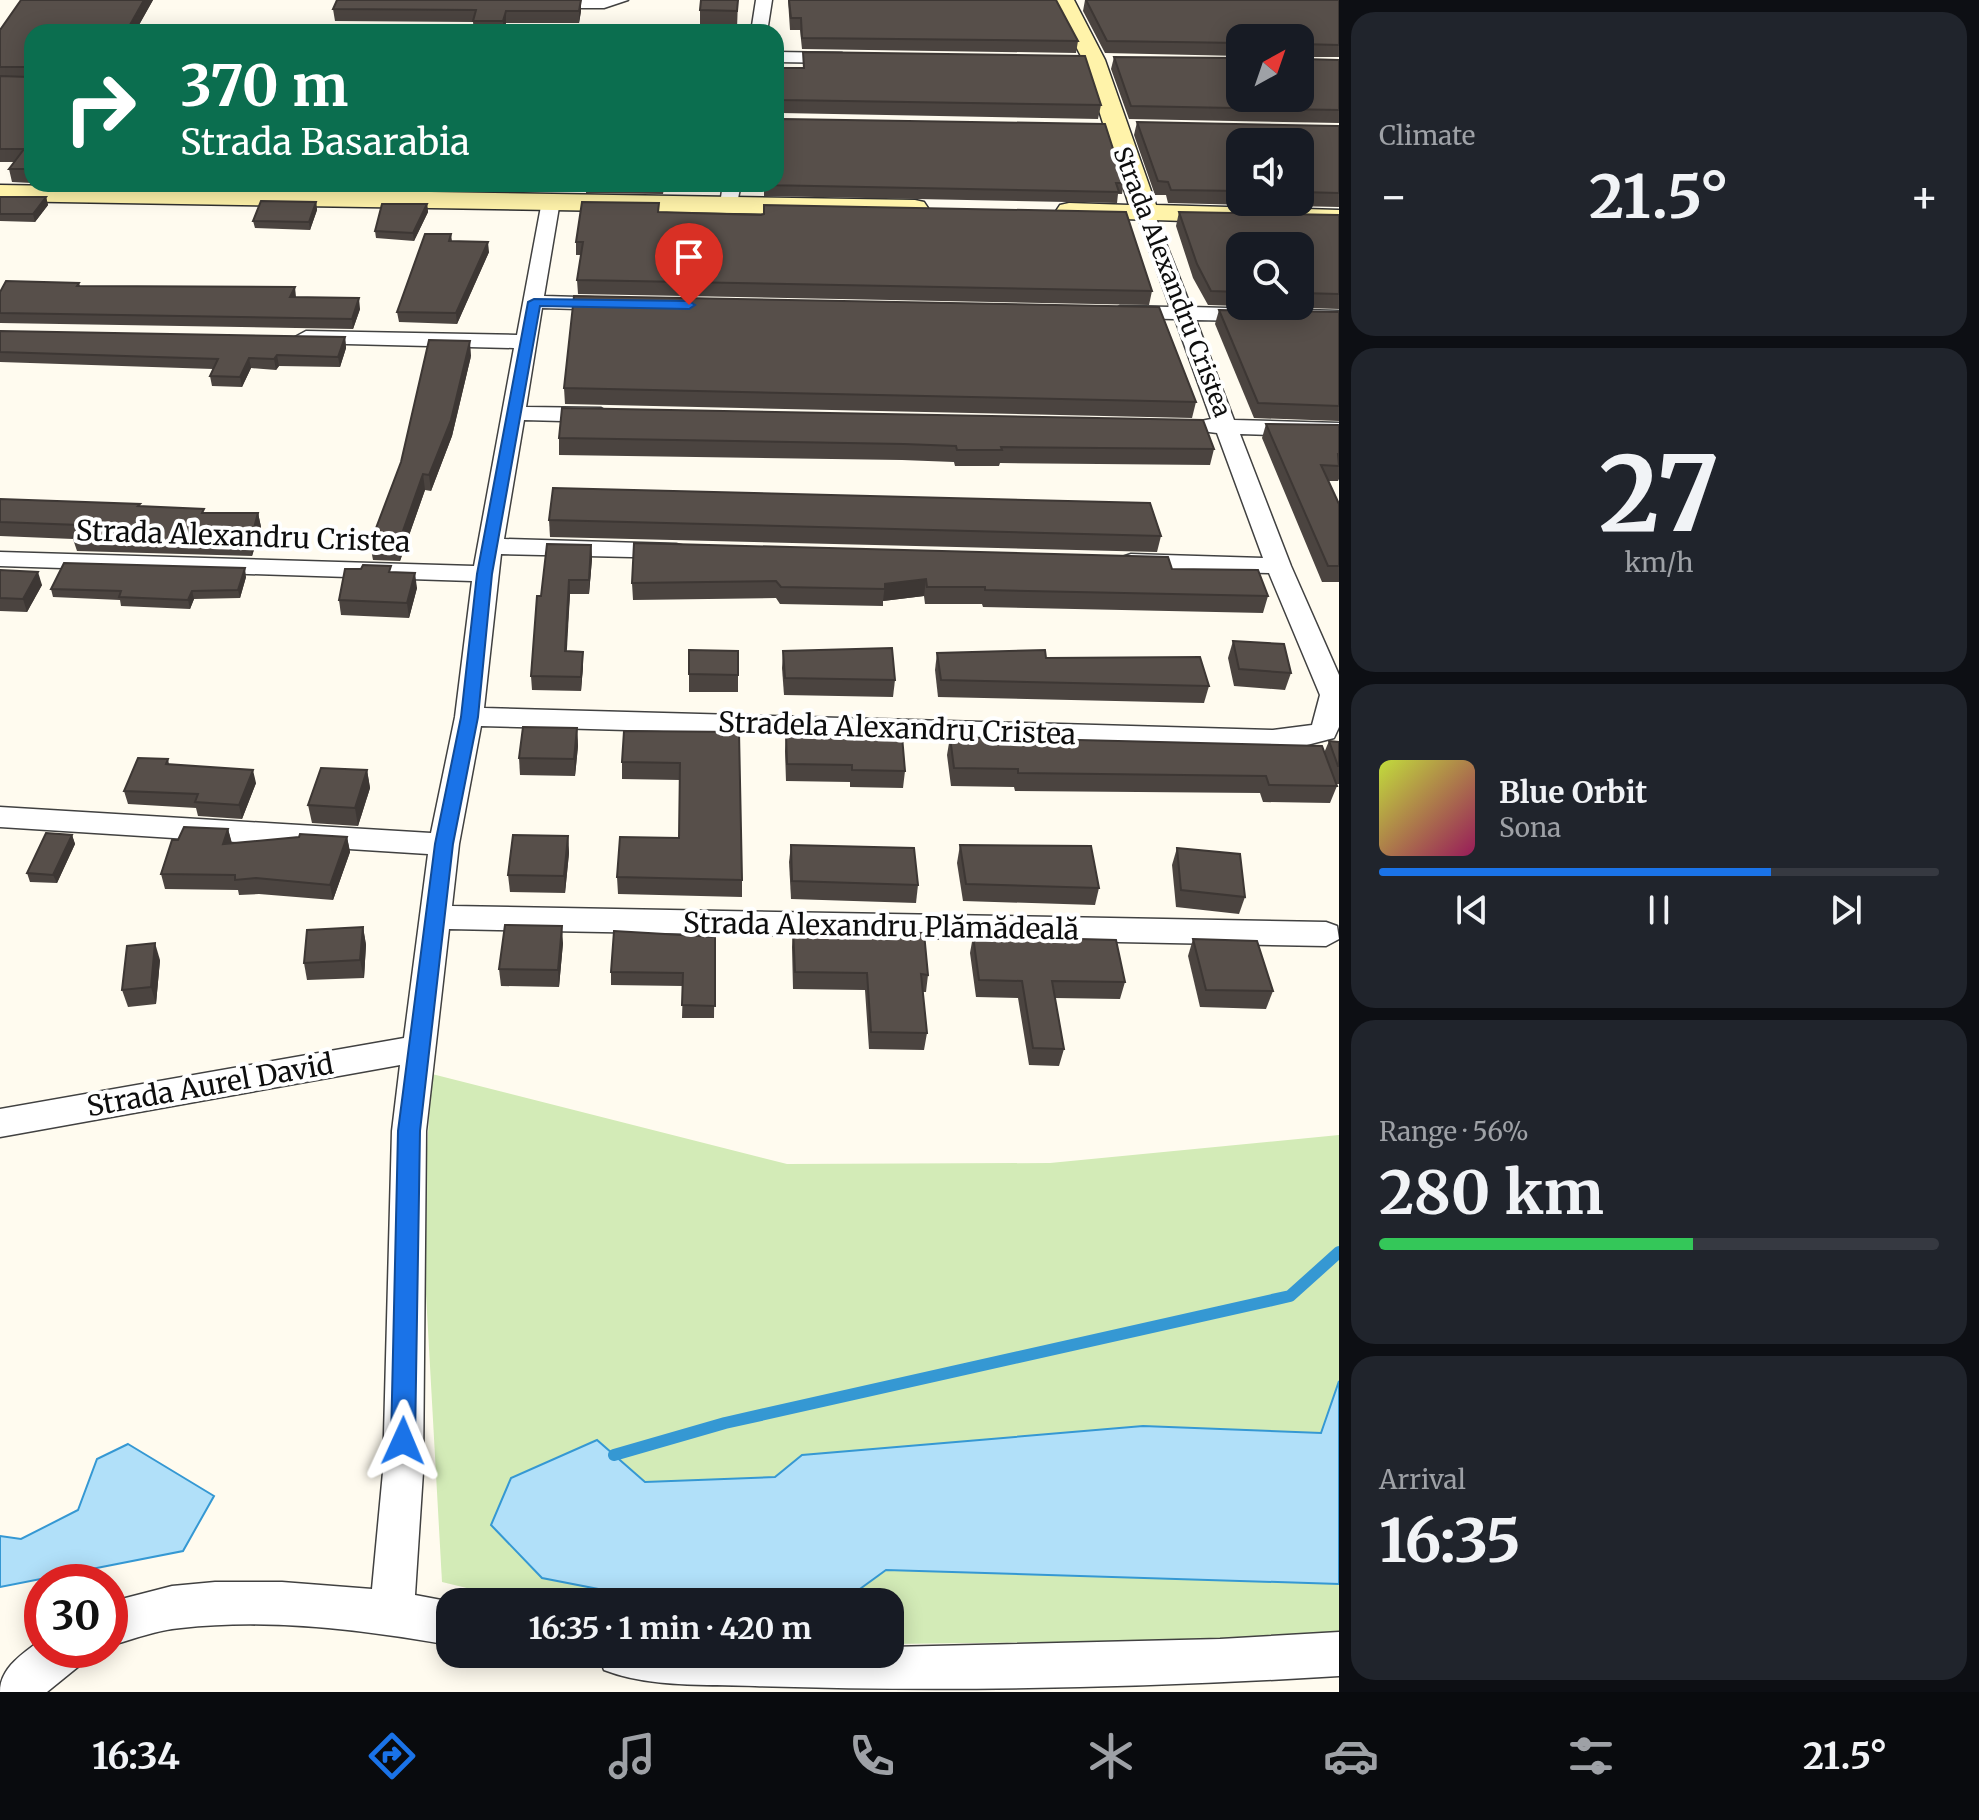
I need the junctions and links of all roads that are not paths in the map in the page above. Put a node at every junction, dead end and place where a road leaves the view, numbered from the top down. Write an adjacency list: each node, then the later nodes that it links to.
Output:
1 (620, 0): 4 (street)
2 (764, 0): 5 (street)
3 (1063, 0): 13 (street, Strada Alexandru Cristea)
4 (528, 2)
5 (760, 24)
6 (784, 57): 7 (street)
7 (855, 58)
8 (0, 193): 10 (street)
9 (730, 194): 10 (street); 11 (street)
10 (551, 201): 15 (street)
11 (944, 209)
12 (1037, 211): 13 (street)
13 (1145, 213): 14 (street); 18 (street, Strada Alexandru Cristea)
14 (1339, 218)
15 (534, 302): 16 (street); 21 (street)
16 (629, 304)
17 (1106, 312): 18 (street)
18 (1185, 313): 19 (street); 25 (street, Strada Alexandru Cristea)
19 (1339, 317)
20 (290, 337): 21 (street)
21 (526, 342): 22 (street)
22 (516, 413): 23 (street); 29 (street)
23 (620, 415)
24 (1179, 426): 25 (street)
25 (1226, 427): 26 (street); 31 (street, Strada Alexandru Cristea)
26 (1339, 430)
27 (695, 551): 29 (street, Strada Alexandru Cristea)
28 (0, 559): 29 (street, Strada Alexandru Cristea)
29 (487, 560): 32 (street)
30 (1104, 562): 31 (street)
31 (1278, 566): 33 (street, Strada Alexandru Cristea)
32 (469, 717): 33 (street, Stradela Alexandru Cristea); 35 (street)
33 (1324, 731)
34 (0, 817): 35 (street)
35 (444, 844): 36 (street)
36 (437, 917): 37 (street, Strada Alexandru Plămădeală); 38 (street)
37 (1326, 934)
38 (420, 1048): 39 (street, Strada Aurel David); 40 (street)
39 (0, 1123)
40 (392, 1613): 41 (street); 42 (street)
41 (128, 1619)
42 (436, 1621)
43 (1339, 1654): 45 (street)
44 (41, 1668): 46 (street)
45 (825, 1668)
46 (18, 1692)

